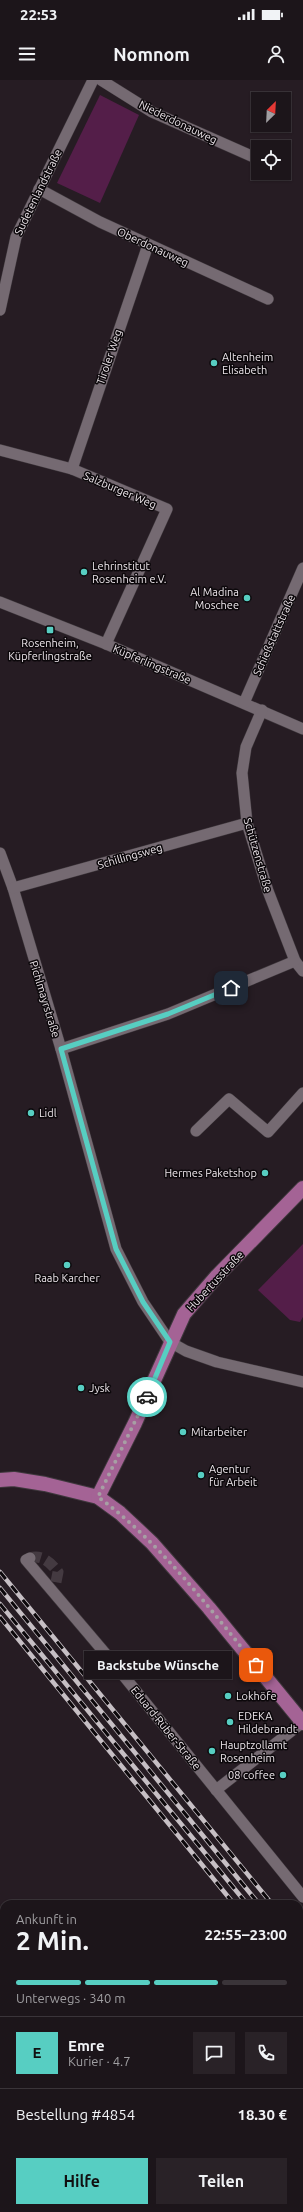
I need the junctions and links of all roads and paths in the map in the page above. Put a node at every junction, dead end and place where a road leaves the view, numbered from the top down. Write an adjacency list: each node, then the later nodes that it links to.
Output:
1 (93, 80): 4 (street, Sudetenlandstraße)
2 (101, 80): 3 (street, Niederdonauweg)
3 (251, 156)
4 (40, 189): 5 (street, Oberdonauweg); 7 (street, Sudetenlandstraße)
5 (148, 245): 6 (street, Oberdonauweg); 9 (street, Tiroler Weg)
6 (268, 300)
7 (0, 310)
8 (0, 450): 9 (street, Salzburger Weg)
9 (72, 469): 12 (street, Salzburger Weg)
10 (303, 568): 13 (street, Schießstattstraße)
11 (0, 602): 12 (street, Küpferlingstraße)
12 (106, 644): 13 (street, Küpferlingstraße)
13 (244, 703): 14 (street, Küpferlingstraße)
14 (262, 710): 15 (street, Küpferlingstraße); 16 (street, Schützenstraße)
15 (303, 730)
16 (247, 823): 18 (street, Schillingsweg); 19 (street, Schützenstraße)
17 (0, 854): 18 (street, Pichlmayrstraße)
18 (13, 888): 21 (street, Pichlmayrstraße)
19 (295, 961): 20 (street, Schützenstraße); 21 (street)
20 (303, 971)
21 (61, 1049): 25 (street, Pichlmayrstraße)
22 (303, 1093): 23 (street)
23 (196, 1131)
24 (303, 1188): 25 (main road, Hubertusstraße)
25 (170, 1342): 26 (street); 28 (main road, Hubertusstraße)
26 (303, 1382)
27 (0, 1480): 28 (main road)
28 (98, 1497): 30 (main road)
29 (30, 1558): 31 (street, Eduard-Rüber-Straße)
30 (303, 1723): 31 (street)
31 (216, 1790): 32 (street, Eduard-Rüber-Straße)
32 (303, 1898)

